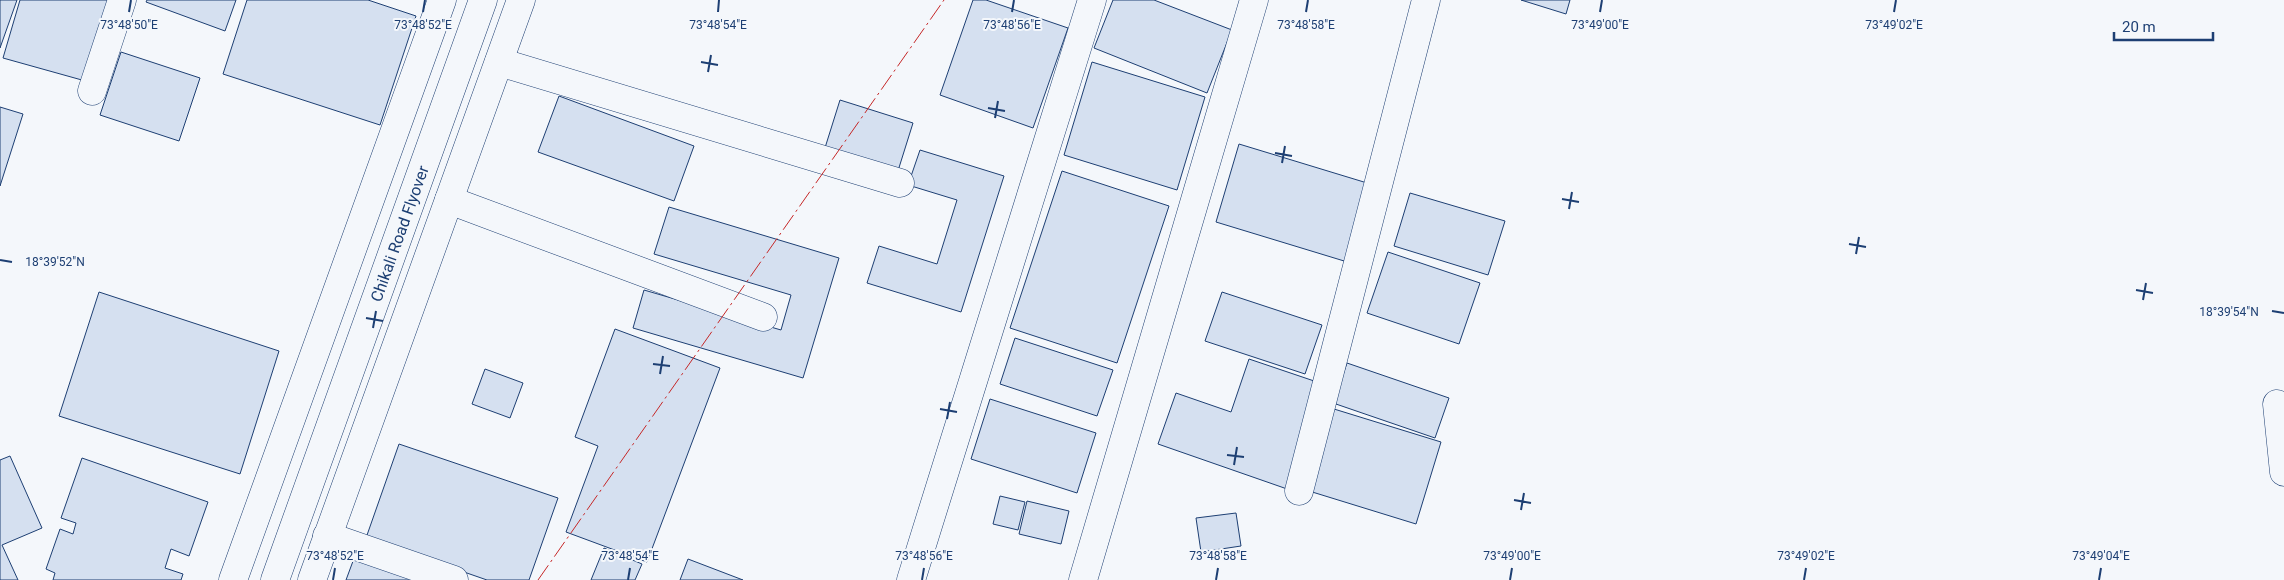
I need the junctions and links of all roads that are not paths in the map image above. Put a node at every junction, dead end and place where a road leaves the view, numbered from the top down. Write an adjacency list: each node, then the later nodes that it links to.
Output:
1 (122, 0): 9 (main road)
2 (442, 0): 17 (main road)
3 (483, 0): 18 (main road, Chikali Road Flyover)
4 (521, 0): 8 (main road)
5 (1092, 0): 21 (main road)
6 (1254, 0): 22 (main road)
7 (1426, 0): 15 (main road)
8 (499, 62): 10 (main road); 11 (main road)
9 (92, 91)
10 (900, 183)
11 (449, 200): 12 (main road); 16 (main road)
12 (763, 317)
13 (2277, 404): 14 (main road)
14 (2284, 472)
15 (1300, 491)
16 (327, 536): 19 (main road); 20 (main road)
17 (233, 580)
18 (275, 580)
19 (312, 580)
20 (454, 580)
21 (911, 580)
22 (1083, 580)

